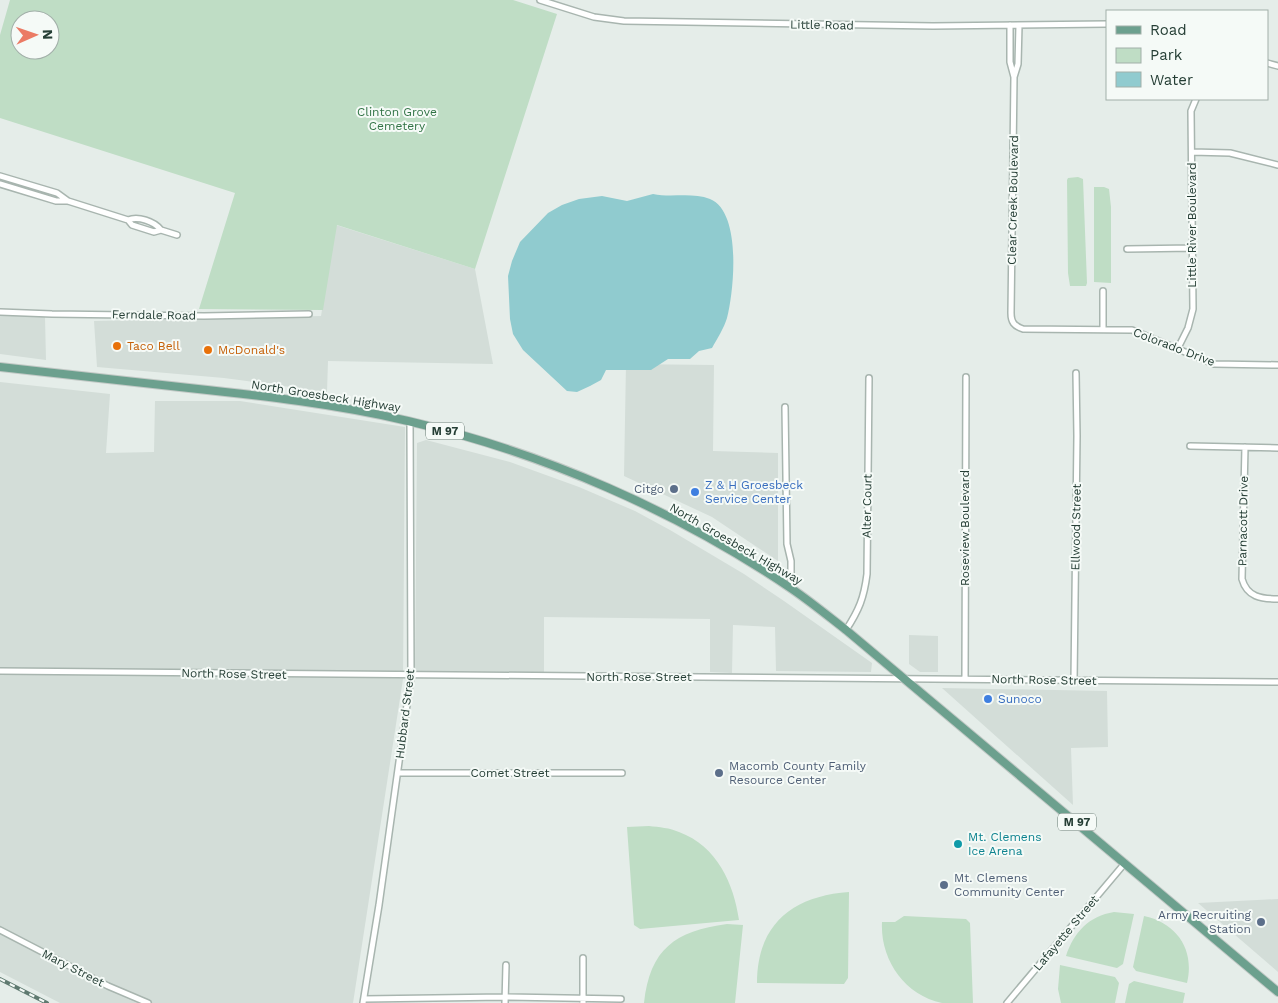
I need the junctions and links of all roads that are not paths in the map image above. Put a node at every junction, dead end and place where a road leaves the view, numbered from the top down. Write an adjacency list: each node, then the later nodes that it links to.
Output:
1 (540, 0): 3 (street, Little Road)
2 (1106, 24): 4 (street, Little Road)
3 (1010, 25): 4 (street, Little Road); 5 (street, Clear Creek Boulevard)
4 (1019, 25): 6 (street, Clear Creek Boulevard)
5 (1010, 48): 6 (street); 7 (street, Clear Creek Boulevard)
6 (1018, 48): 7 (street, Clear Creek Boulevard)
7 (1014, 77): 20 (street, Clear Creek Boulevard)
8 (1196, 100): 9 (street, Little River Boulevard)
9 (1192, 152): 10 (street); 15 (street, Little River Boulevard)
10 (1278, 165)
11 (0, 176): 13 (street)
12 (0, 184): 13 (street)
13 (68, 202): 14 (street)
14 (177, 235)
15 (1193, 248): 16 (street); 22 (street, Little River Boulevard)
16 (1126, 249)
17 (1103, 291): 21 (street)
18 (0, 312): 19 (street, Ferndale Road)
19 (309, 314)
20 (1012, 322): 21 (street, Colorado Drive)
21 (1103, 330): 22 (street, Colorado Drive)
22 (1177, 350): 23 (street, Colorado Drive)
23 (1278, 365)
24 (0, 367): 29 (main road, North Groesbeck Highway / M 97)
25 (1076, 373): 40 (street, Ellwood Street)
26 (966, 377): 39 (street, Roseview Boulevard)
27 (869, 378): 35 (street, Alter Court)
28 (785, 407): 33 (street)
29 (410, 421): 33 (main road, North Groesbeck Highway / M 97); 37 (street, Hubbard Street)
30 (1190, 446): 31 (street)
31 (1245, 447): 32 (street); 34 (street, Parnacott Drive)
32 (1278, 448)
33 (790, 588): 35 (main road, North Groesbeck Highway / M 97)
34 (1278, 600)
35 (846, 630): 38 (main road, North Groesbeck Highway / M 97)
36 (0, 671): 37 (street, North Rose Street)
37 (411, 676): 38 (street, North Rose Street); 42 (street, Hubbard Street)
38 (906, 678): 39 (street, North Rose Street); 44 (main road, North Groesbeck Highway / M 97)
39 (965, 679): 40 (street, North Rose Street)
40 (1074, 681): 41 (street, North Rose Street)
41 (1278, 682)
42 (398, 773): 43 (street, Comet Street); 52 (street, Hubbard Street)
43 (622, 773)
44 (1125, 862): 48 (main road, North Groesbeck Highway / M 97); 54 (street, Lafayette Street)
45 (0, 930): 53 (street, Mary Street)
46 (582, 958): 51 (street)
47 (506, 965): 50 (street)
48 (1278, 992)
49 (621, 999): 51 (street)
50 (505, 1000): 51 (street); 52 (street)
51 (583, 1000)
52 (363, 1001)
53 (148, 1003)
54 (1007, 1003)

